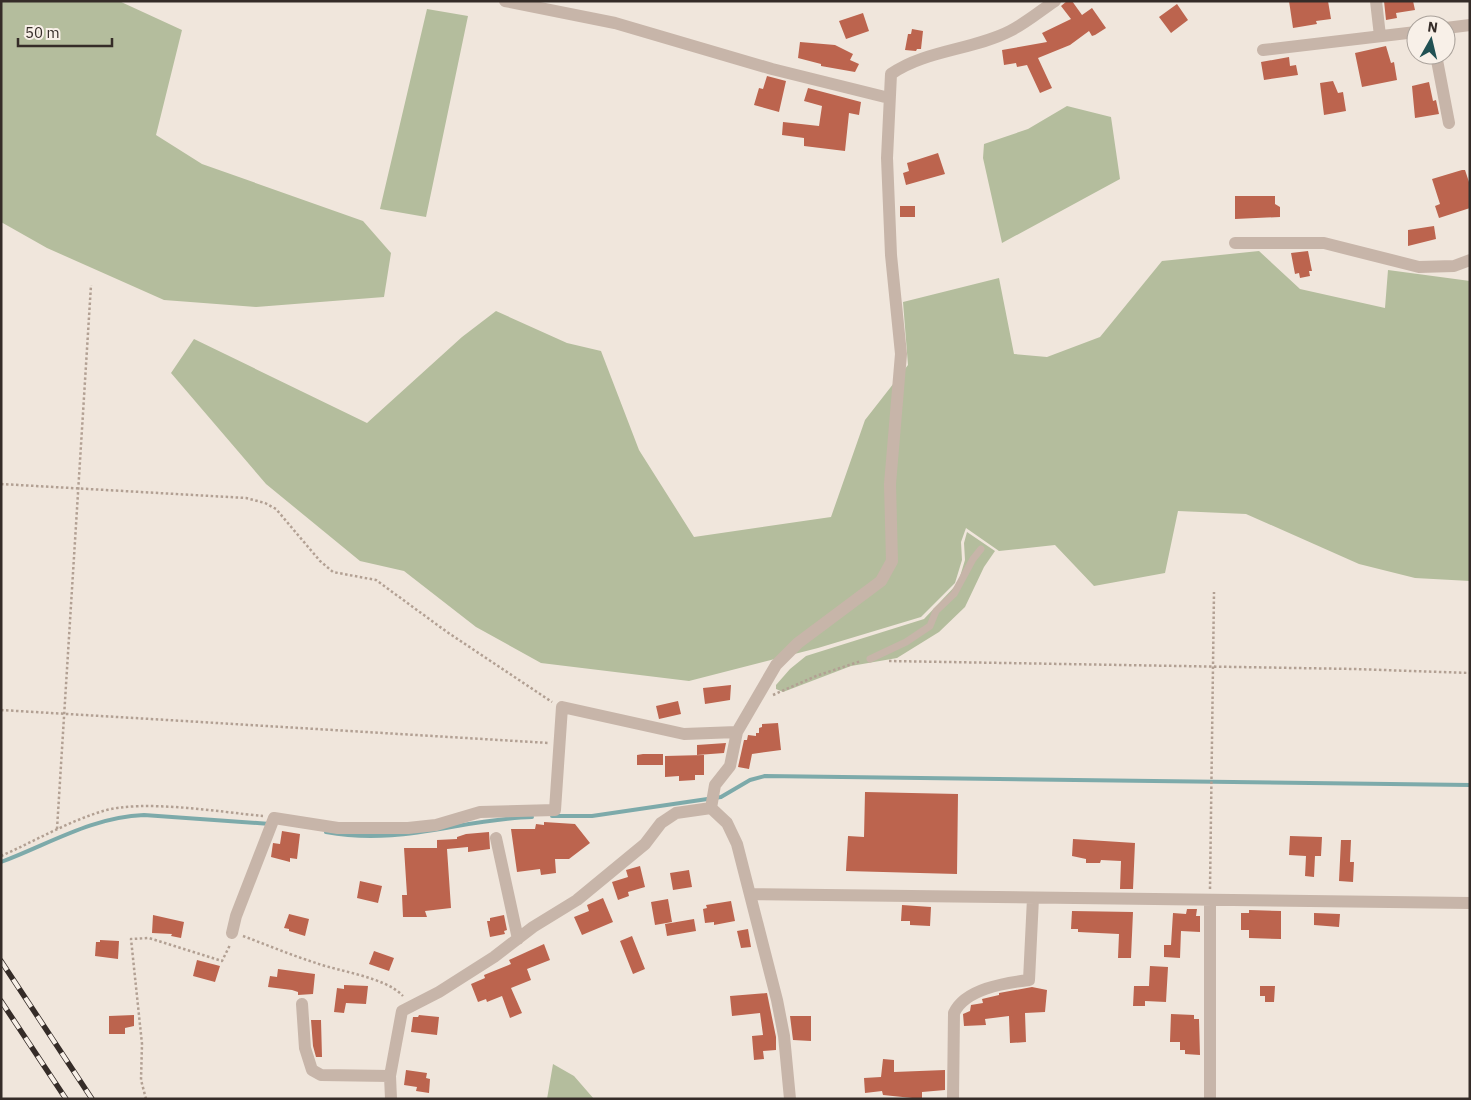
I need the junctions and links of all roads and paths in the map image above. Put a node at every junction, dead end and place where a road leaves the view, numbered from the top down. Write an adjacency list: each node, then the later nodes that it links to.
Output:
1 (505, 1): 10 (street)
2 (1055, 1): 10 (street)
3 (1376, 1): 7 (street)
4 (1470, 26): 5 (street)
5 (1456, 27)
6 (1406, 33): 7 (street)
7 (1380, 36): 8 (street)
8 (1263, 50)
9 (1438, 65): 11 (street)
10 (889, 98): 22 (street)
11 (1449, 123)
12 (1235, 243): 13 (street)
13 (1470, 260)
14 (91, 286): 16 (path)
15 (1, 484): 16 (path)
16 (80, 489): 23 (path); 25 (path)
17 (982, 549): 19 (lane)
18 (1214, 592): 20 (path)
19 (870, 659): 20 (path); 22 (path)
20 (1213, 667): 21 (path); 35 (path)
21 (1470, 672)
22 (755, 701): 26 (street)
23 (562, 707): 26 (street); 27 (street)
24 (1, 710): 25 (path)
25 (65, 715): 27 (path); 30 (path)
26 (737, 732): 28 (street)
27 (559, 744): 29 (street)
28 (711, 808): 33 (street); 38 (street)
29 (274, 818): 30 (path); 37 (street)
30 (57, 829): 32 (path)
31 (496, 838): 38 (street)
32 (1, 856)
33 (750, 894): 34 (street); 44 (street)
34 (1033, 898): 35 (street); 45 (street)
35 (1210, 900): 36 (street); 46 (street)
36 (1470, 903)
37 (232, 933): 40 (path); 42 (path)
38 (518, 939): 40 (street)
39 (302, 1004): 41 (street)
40 (408, 1006): 41 (street)
41 (390, 1076): 43 (street)
42 (146, 1099)
43 (391, 1099)
44 (790, 1099)
45 (953, 1099)
46 (1210, 1099)

